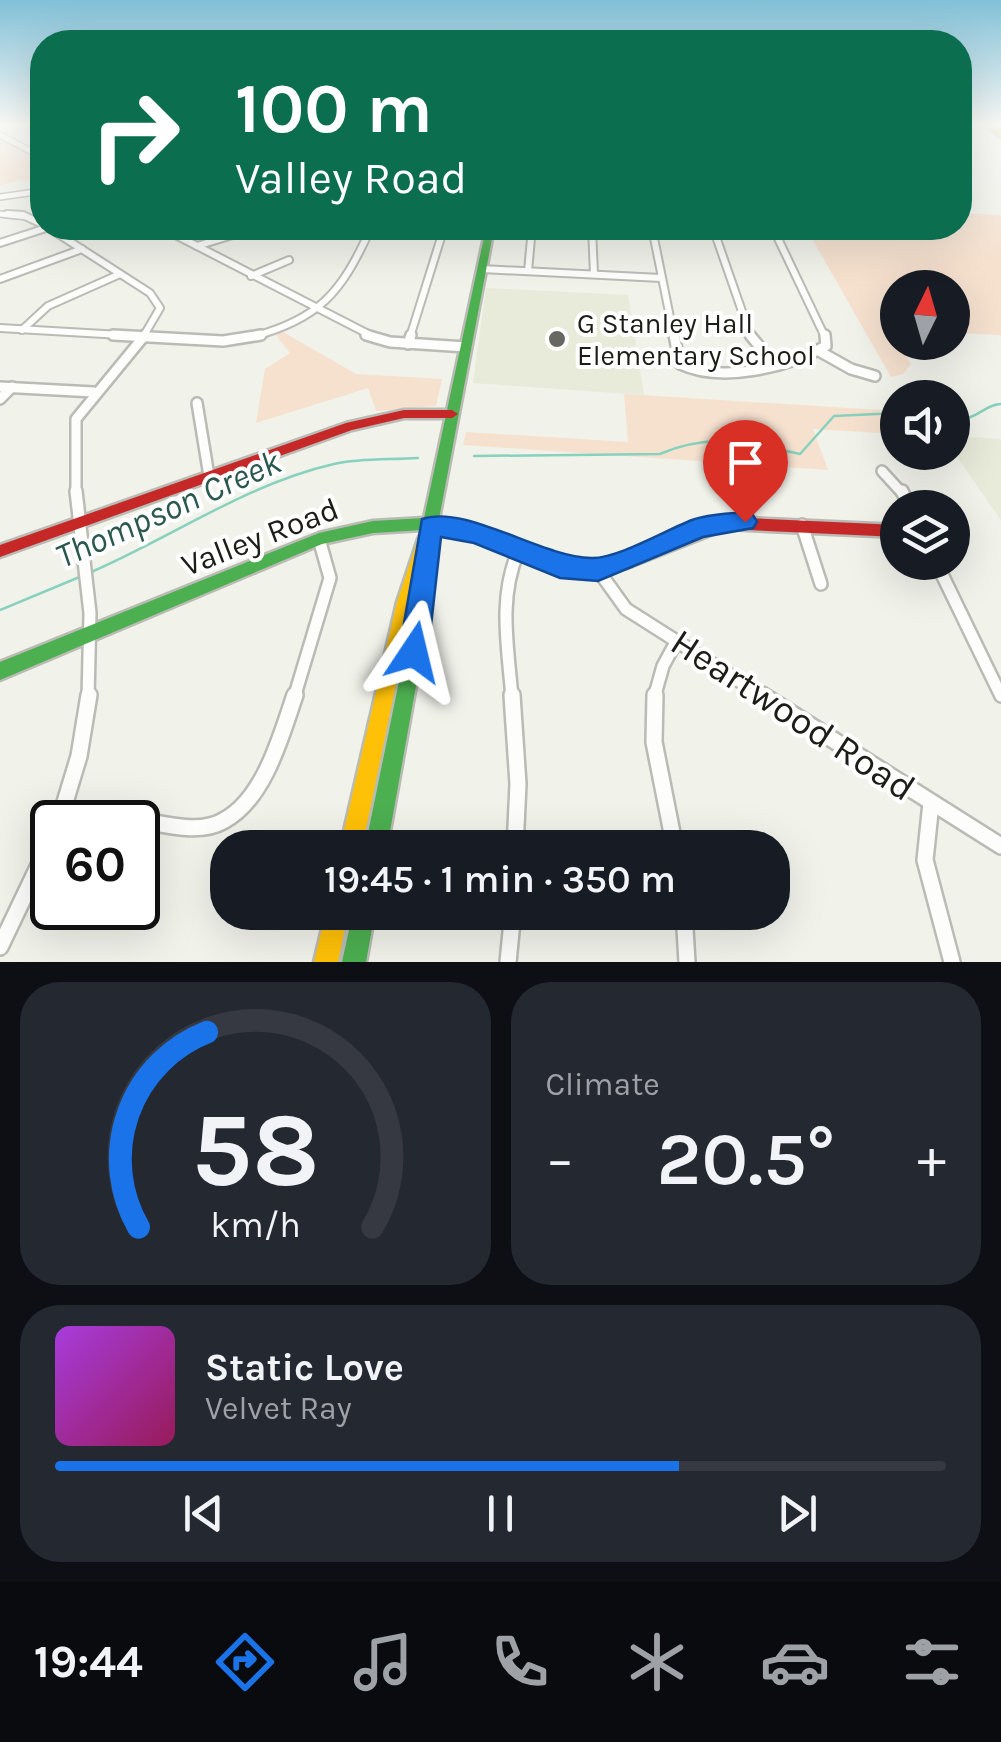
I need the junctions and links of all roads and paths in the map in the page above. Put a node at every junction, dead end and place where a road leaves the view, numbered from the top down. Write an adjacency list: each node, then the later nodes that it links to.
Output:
1 (30, 193): 2 (street)
2 (0, 197)
3 (0, 214): 4 (street)
4 (30, 218)
5 (30, 232): 17 (street)
6 (68, 240): 19 (street)
7 (185, 240): 18 (street)
8 (216, 240): 18 (street)
9 (365, 240): 28 (street)
10 (440, 240): 32 (street)
11 (488, 240): 21 (street)
12 (531, 240): 22 (street)
13 (593, 240): 24 (street)
14 (654, 240): 26 (street)
15 (717, 240): 35 (street)
16 (779, 240): 34 (street)
17 (0, 243)
18 (197, 246): 25 (street)
19 (82, 249): 23 (street); 27 (street)
20 (289, 260): 25 (street)
21 (482, 269): 22 (street); 33 (street)
22 (528, 271): 24 (street)
23 (120, 274): 30 (street); 31 (street)
24 (594, 274): 26 (street)
25 (251, 276): 28 (street)
26 (661, 278): 35 (street)
27 (0, 279)
28 (313, 310): 31 (street); 32 (street)
29 (0, 328): 30 (street)
30 (22, 330): 31 (street)
31 (143, 336): 39 (street)
32 (408, 344): 33 (street)
33 (466, 347): 42 (street)
34 (820, 351): 35 (street); 36 (street)
35 (774, 364)
36 (875, 376)
37 (0, 387): 38 (street)
38 (12, 388): 39 (street); 40 (street)
39 (94, 392): 46 (street)
40 (0, 399)
41 (198, 403): 44 (street)
42 (452, 414): 44 (street); 48 (street)
43 (882, 471): 45 (street)
44 (209, 476): 46 (street)
45 (901, 490)
46 (81, 522): 51 (street); 56 (street)
47 (802, 524): 49 (street); 53 (street); 55 (street)
48 (430, 526): 50 (street, Valley Road); 52 (street, Valley Road); 63 (street); 64 (street)
49 (880, 530)
50 (319, 539): 56 (street, Valley Road); 62 (street)
51 (0, 550)
52 (518, 552): 53 (street, Valley Road); 65 (street)
53 (598, 570): 57 (street, Heartwood Road)
54 (945, 580): 59 (street)
55 (821, 584)
56 (91, 634): 58 (street, Valley Road); 60 (street)
57 (676, 642): 61 (street, Heartwood Road); 66 (street)
58 (0, 671)
59 (1001, 696)
60 (66, 800)
61 (932, 803): 67 (street, Heartwood Road); 78 (street)
62 (160, 822)
63 (355, 830)
64 (380, 830)
65 (517, 830)
66 (672, 830)
67 (1001, 846)
68 (30, 884): 73 (street)
69 (333, 930): 74 (street)
70 (360, 930): 75 (street)
71 (511, 930): 76 (street)
72 (685, 930): 77 (street)
73 (0, 947)
74 (326, 962)
75 (354, 962)
76 (508, 962)
77 (687, 962)
78 (952, 962)

